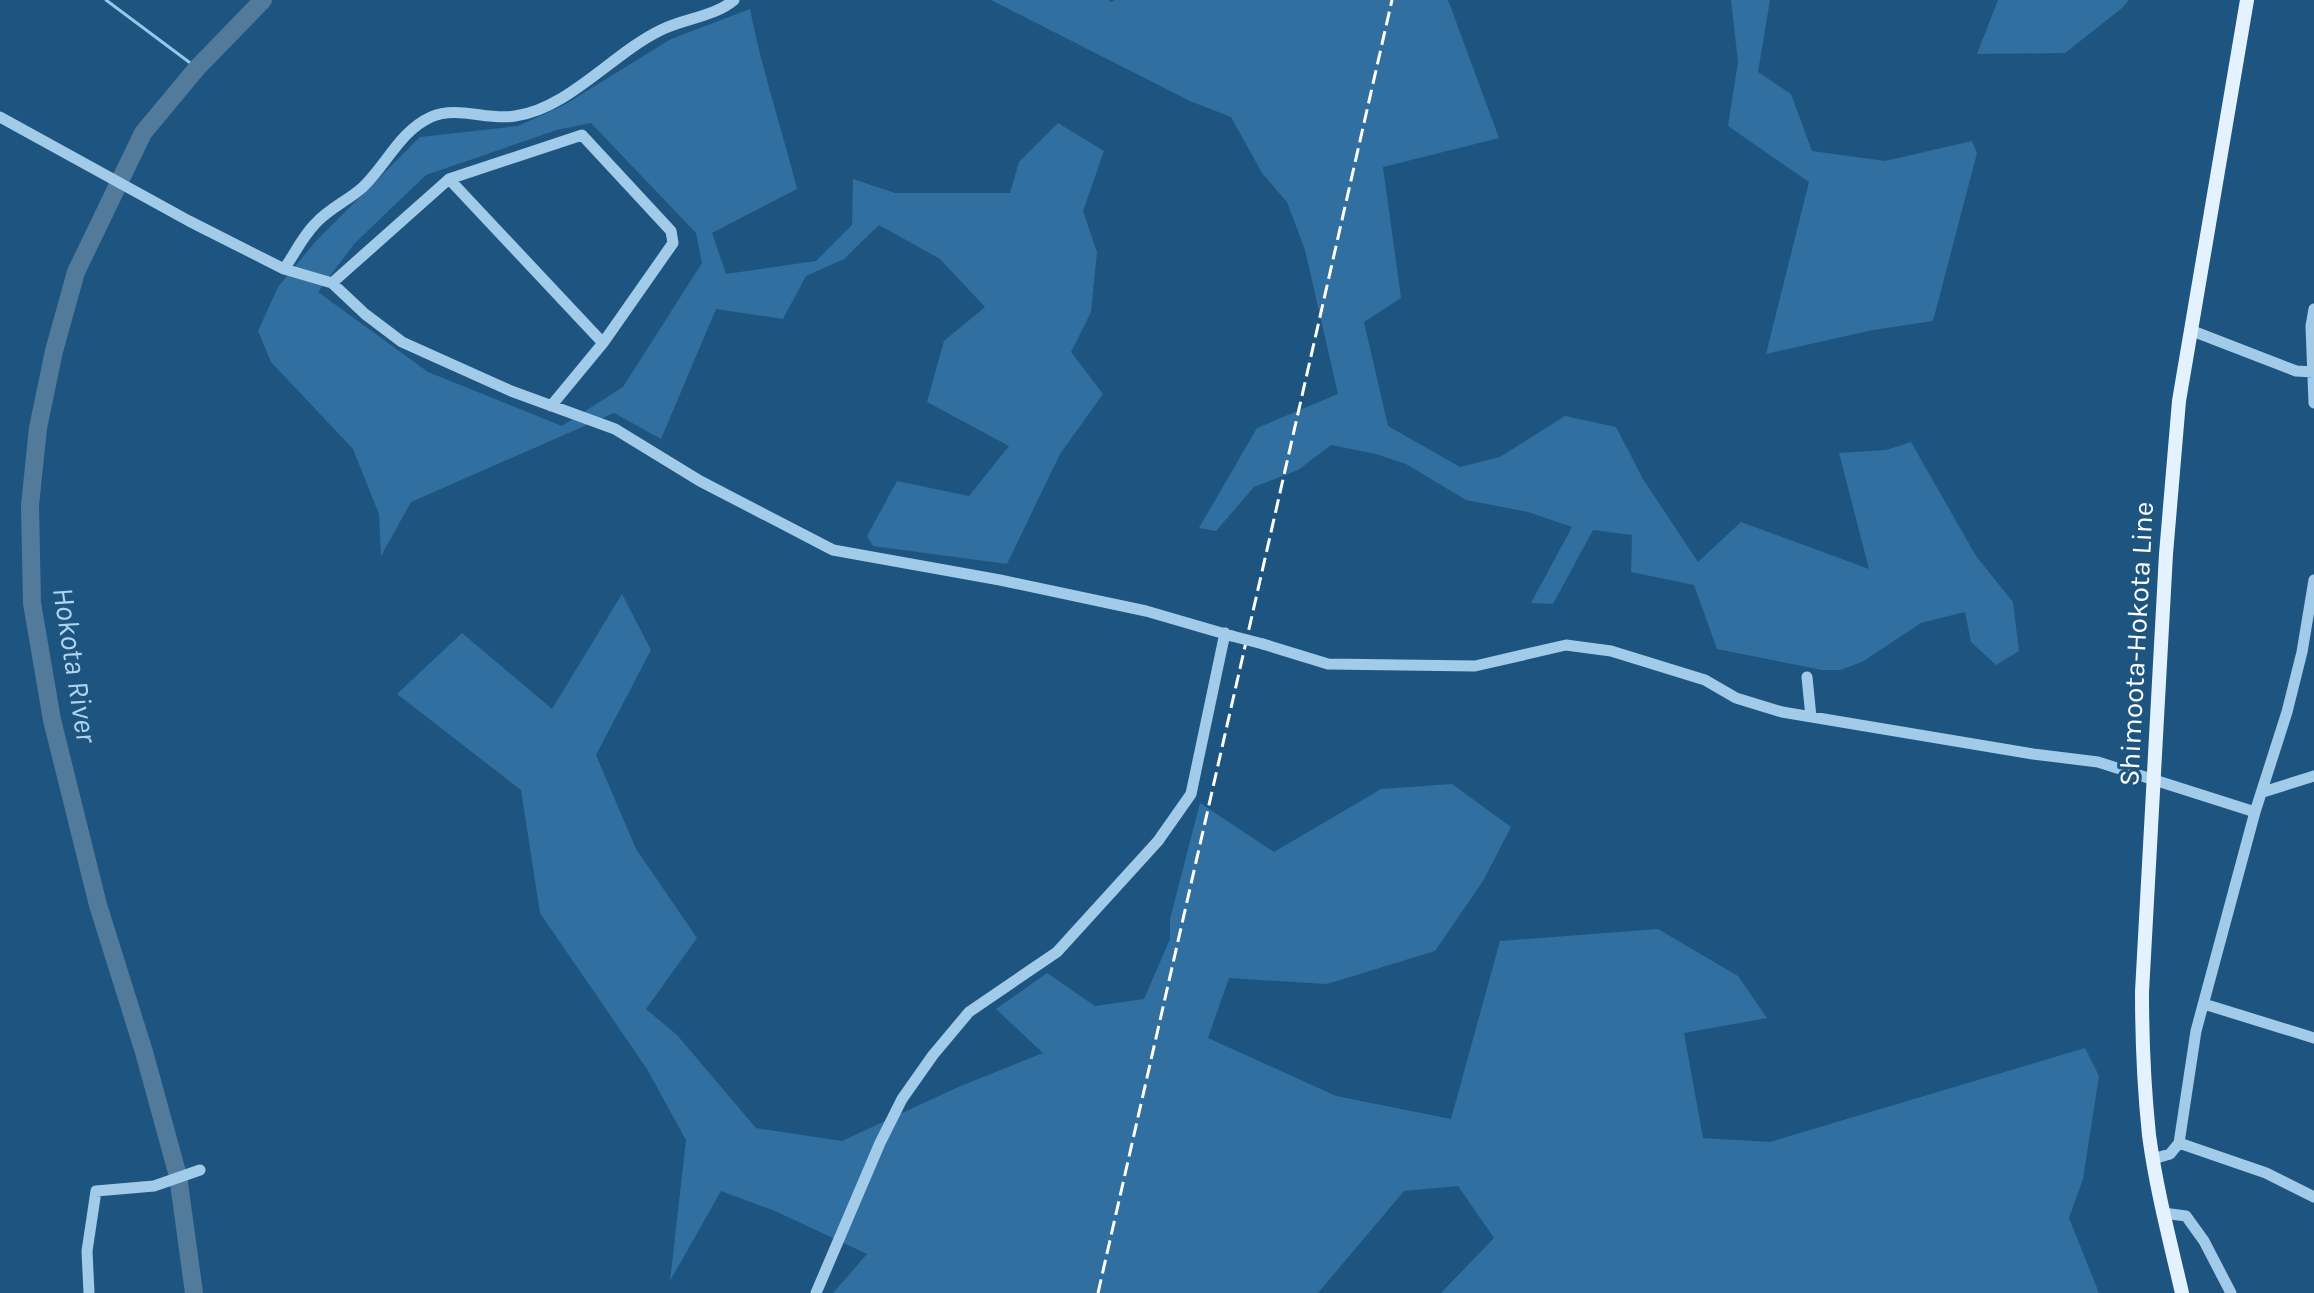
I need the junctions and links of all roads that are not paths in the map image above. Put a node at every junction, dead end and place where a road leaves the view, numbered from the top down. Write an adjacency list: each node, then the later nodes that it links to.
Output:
1 (734, 0): 5 (street)
2 (2247, 0): 8 (main road, Shimoota-Hokota Line)
3 (0, 117): 5 (street)
4 (449, 179): 6 (street); 9 (street); 9 (street)
5 (284, 269): 6 (street)
6 (332, 283): 12 (street)
7 (2314, 309): 10 (street)
8 (2190, 330): 10 (street); 18 (main road, Shimoota-Hokota Line)
9 (603, 343): 12 (street)
10 (2313, 373): 11 (street)
11 (2314, 403)
12 (551, 406): 14 (street)
13 (2314, 581): 19 (street)
14 (1229, 634): 16 (street, bridge); 29 (street)
15 (1807, 677): 16 (street)
16 (1811, 717): 18 (street)
17 (2314, 776): 19 (street)
18 (2154, 781): 20 (street); 24 (main road, Shimoota-Hokota Line)
19 (2263, 792): 20 (street)
20 (2255, 812): 21 (street)
21 (2204, 1004): 22 (street); 23 (street)
22 (2314, 1038)
23 (2179, 1143): 24 (street); 26 (street)
24 (2153, 1159): 27 (main road, Shimoota-Hokota Line)
25 (200, 1170): 28 (street)
26 (2314, 1197)
27 (2163, 1213): 30 (main road, Shimoota-Hokota Line); 31 (street)
28 (89, 1293)
29 (816, 1293)
30 (2182, 1293)
31 (2231, 1293)

